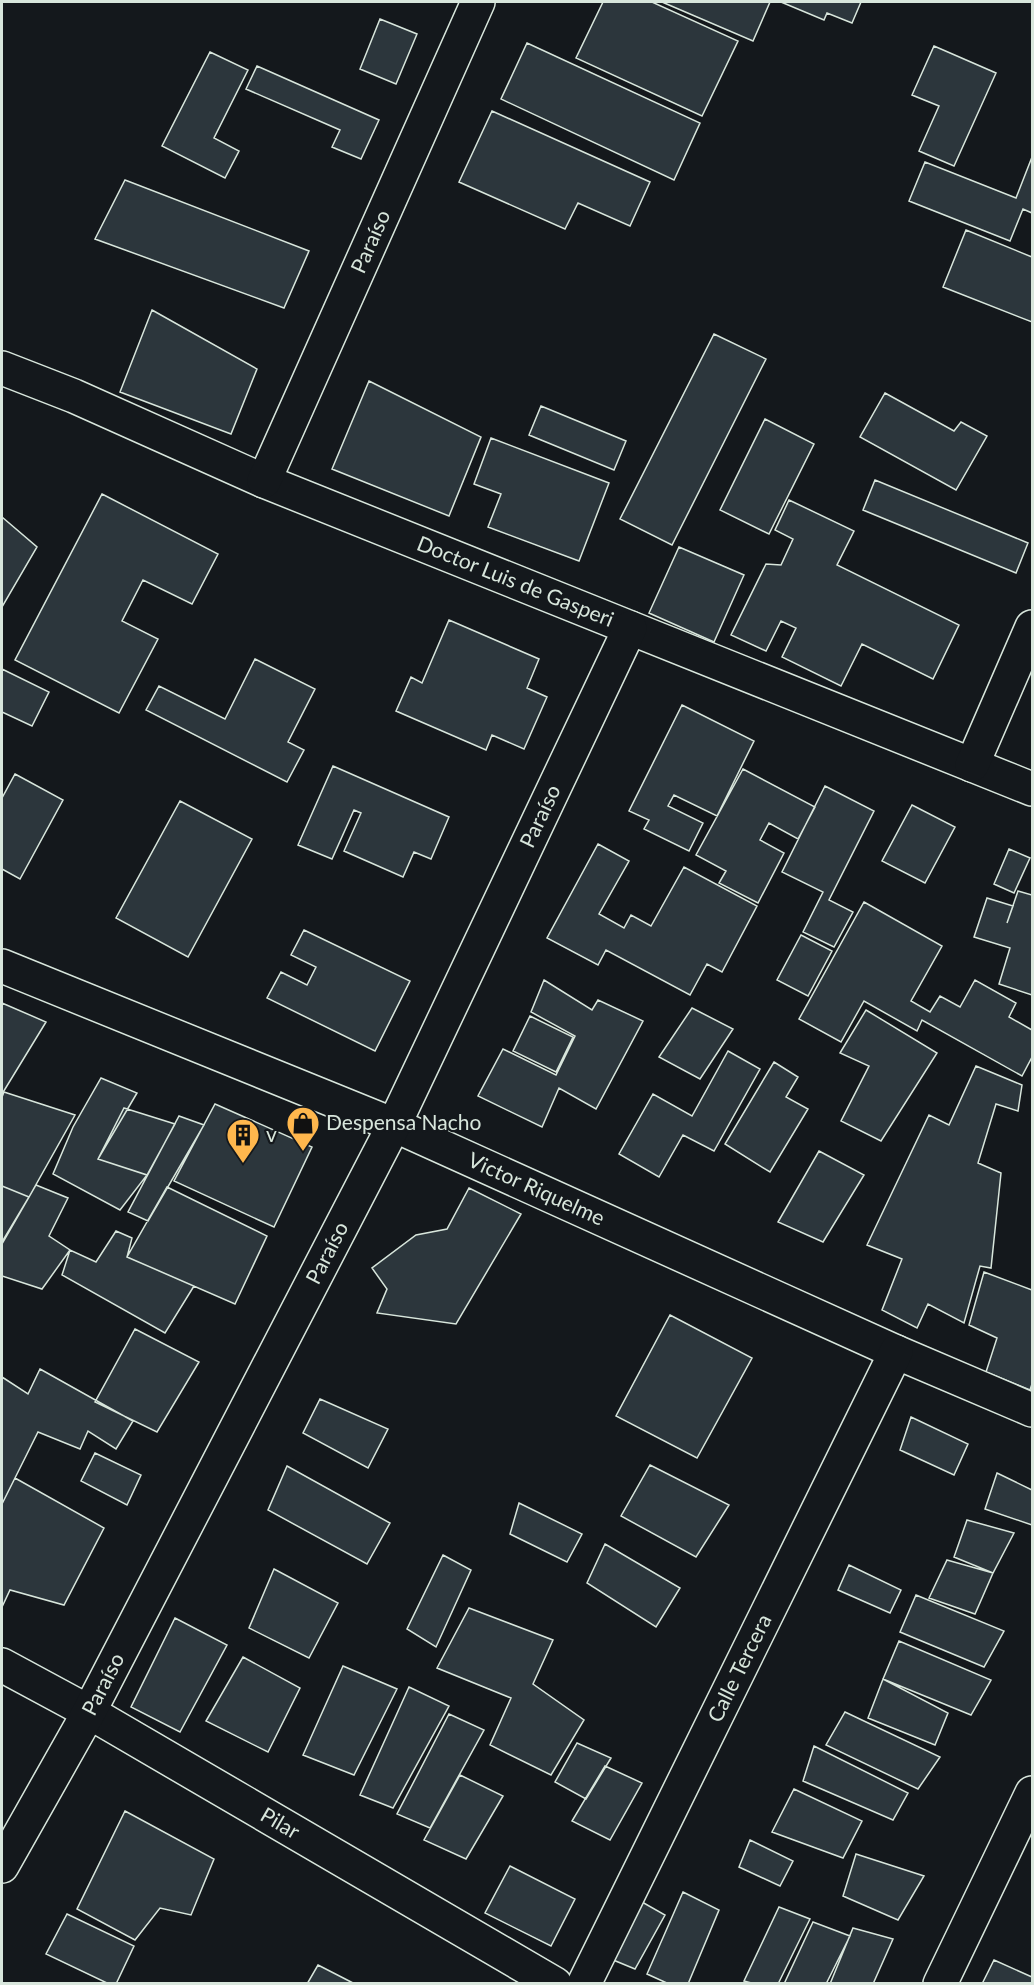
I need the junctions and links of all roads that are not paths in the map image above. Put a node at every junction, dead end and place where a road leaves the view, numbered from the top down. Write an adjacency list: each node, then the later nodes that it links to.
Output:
1 (478, 2): 3 (street, Paraíso)
2 (2, 368): 3 (street, Doctor Luis de Gasperi)
3 (264, 481): 5 (street, Doctor Luis de Gasperi)
4 (1032, 627): 6 (street)
5 (630, 628): 6 (street, Doctor Luis de Gasperi); 9 (street, Paraíso)
6 (972, 765): 7 (street, Doctor Luis de Gasperi)
7 (1032, 789)
8 (2, 966): 9 (street, Victor Riquelme)
9 (394, 1125): 10 (street, Victor Riquelme); 13 (street, Paraíso)
10 (896, 1352): 11 (street, Victor Riquelme); 17 (street, Calle Tercera)
11 (1032, 1410)
12 (2, 1665): 13 (street, Pilar)
13 (89, 1712): 15 (street, Paraíso); 16 (street, Pilar)
14 (1032, 1793): 18 (street)
15 (2, 1866)
16 (555, 1983)
17 (584, 1983)
18 (940, 1983)

